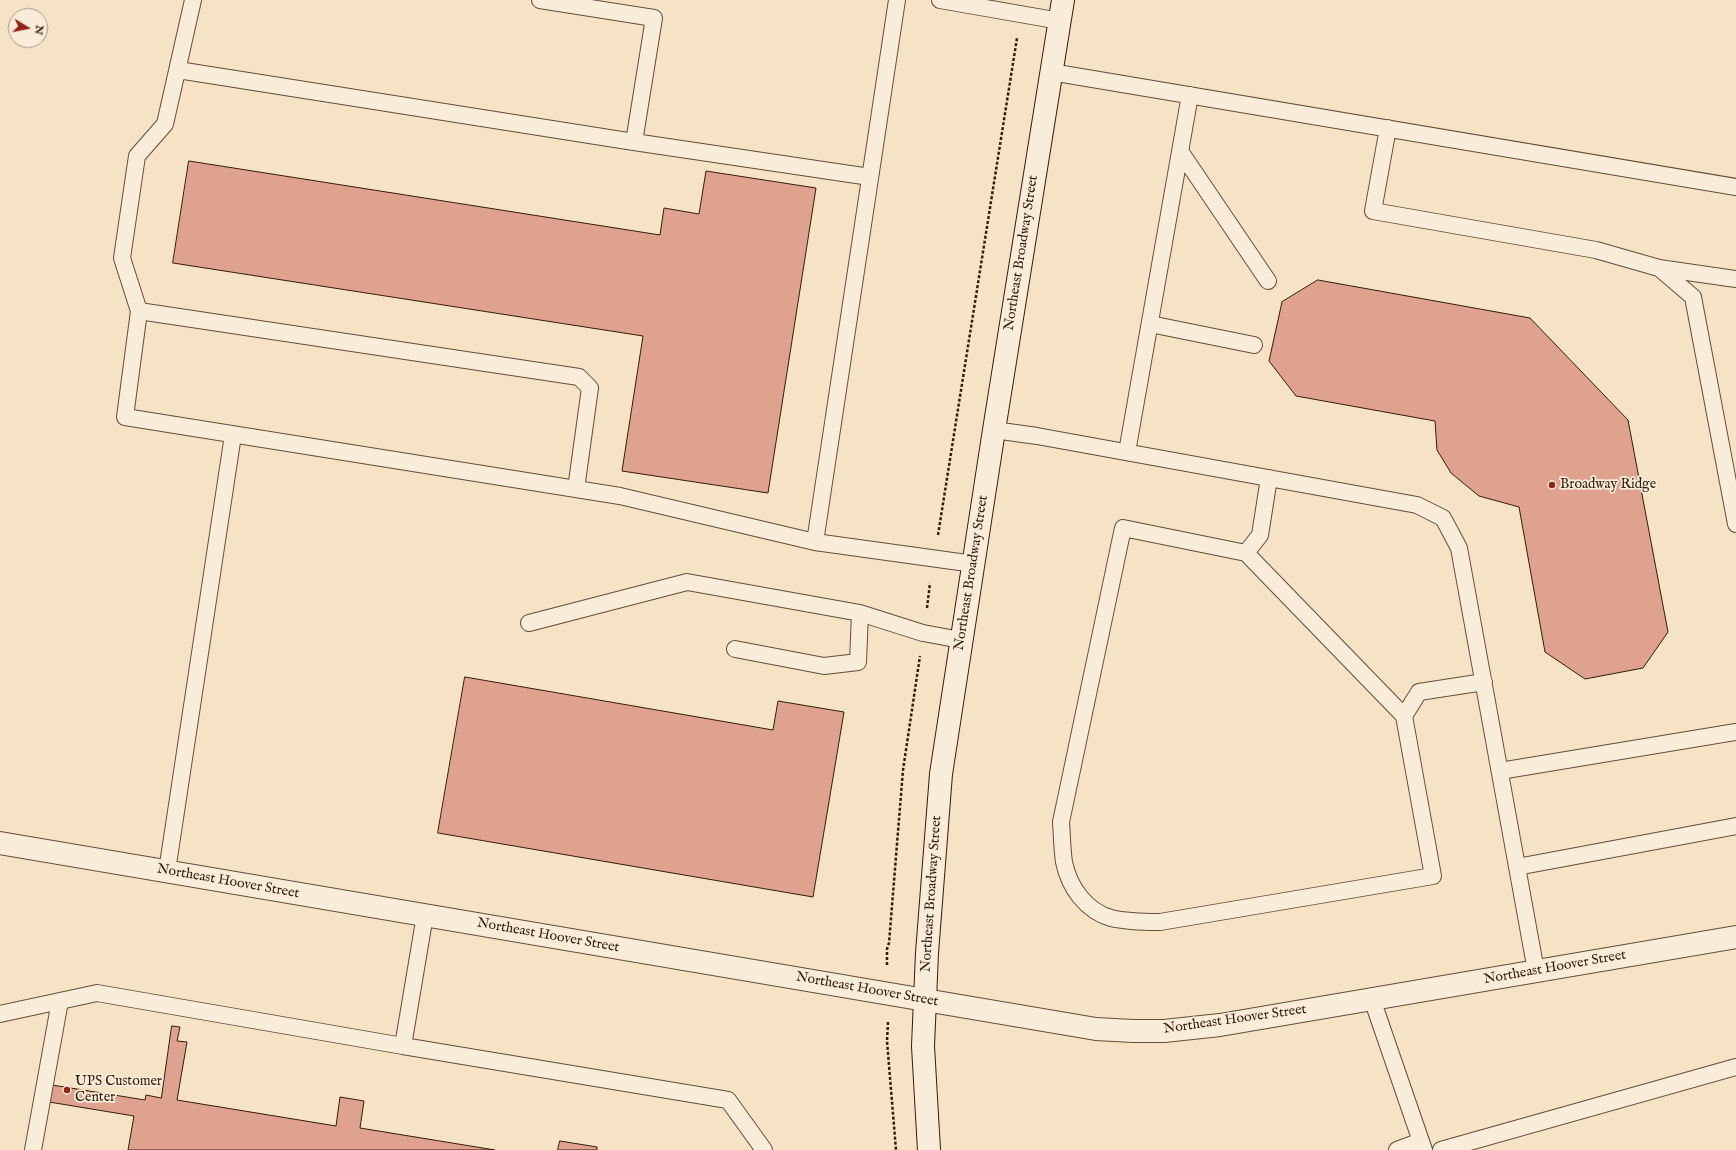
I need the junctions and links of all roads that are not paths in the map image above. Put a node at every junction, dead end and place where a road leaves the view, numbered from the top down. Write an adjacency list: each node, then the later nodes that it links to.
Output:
1 (193, 0): 7 (lane)
2 (540, 0): 11 (lane)
3 (896, 0): 13 (lane)
4 (940, 0): 6 (lane)
5 (1063, 0): 6 (street, Northeast Broadway Street)
6 (1060, 21): 8 (street, Northeast Broadway Street)
7 (178, 70): 11 (lane); 18 (lane)
8 (1051, 72): 9 (lane); 21 (street, Northeast Broadway Street)
9 (1190, 95): 10 (lane); 12 (lane)
10 (1388, 128): 14 (lane); 15 (lane)
11 (634, 142): 13 (lane)
12 (1180, 151): 17 (lane); 19 (lane)
13 (870, 176): 27 (lane)
14 (1736, 188)
15 (1659, 268): 16 (lane); 26 (lane)
16 (1736, 279)
17 (1268, 281)
18 (139, 311): 22 (lane); 25 (lane)
19 (1150, 324): 20 (lane); 23 (lane)
20 (1254, 345)
21 (994, 430): 23 (lane); 29 (street, Northeast Broadway Street)
22 (233, 435): 25 (lane); 41 (lane)
23 (1127, 452): 24 (lane)
24 (1269, 478): 28 (lane); 34 (lane)
25 (576, 489): 27 (lane)
26 (1736, 524)
27 (815, 542): 29 (lane)
28 (1246, 553): 35 (lane); 35 (lane)
29 (974, 564): 32 (street, Northeast Broadway Street)
30 (860, 613): 31 (lane); 32 (lane); 33 (lane)
31 (529, 623)
32 (961, 640): 45 (street, Northeast Broadway Street)
33 (735, 649)
34 (1484, 682): 35 (lane); 37 (lane)
35 (1404, 716)
36 (1736, 732): 37 (lane)
37 (1500, 772): 40 (lane)
38 (1736, 826): 40 (lane)
39 (0, 843): 41 (street, Northeast Hoover Street)
40 (1517, 867): 44 (lane)
41 (167, 871): 42 (street, Northeast Hoover Street)
42 (426, 915): 45 (street, Northeast Hoover Street); 49 (lane)
43 (1736, 937): 44 (street, Northeast Hoover Street)
44 (1536, 971): 46 (street, Northeast Hoover Street)
45 (924, 1000): 46 (street, Northeast Hoover Street); 54 (street, Northeast Broadway Street)
46 (1372, 1000): 51 (lane)
47 (60, 1001): 48 (lane); 49 (lane); 52 (lane)
48 (0, 1014)
49 (403, 1046): 53 (lane)
50 (1736, 1067): 56 (lane)
51 (1422, 1145): 55 (lane)
52 (33, 1150)
53 (764, 1150)
54 (930, 1150)
55 (1397, 1150)
56 (1441, 1150)

